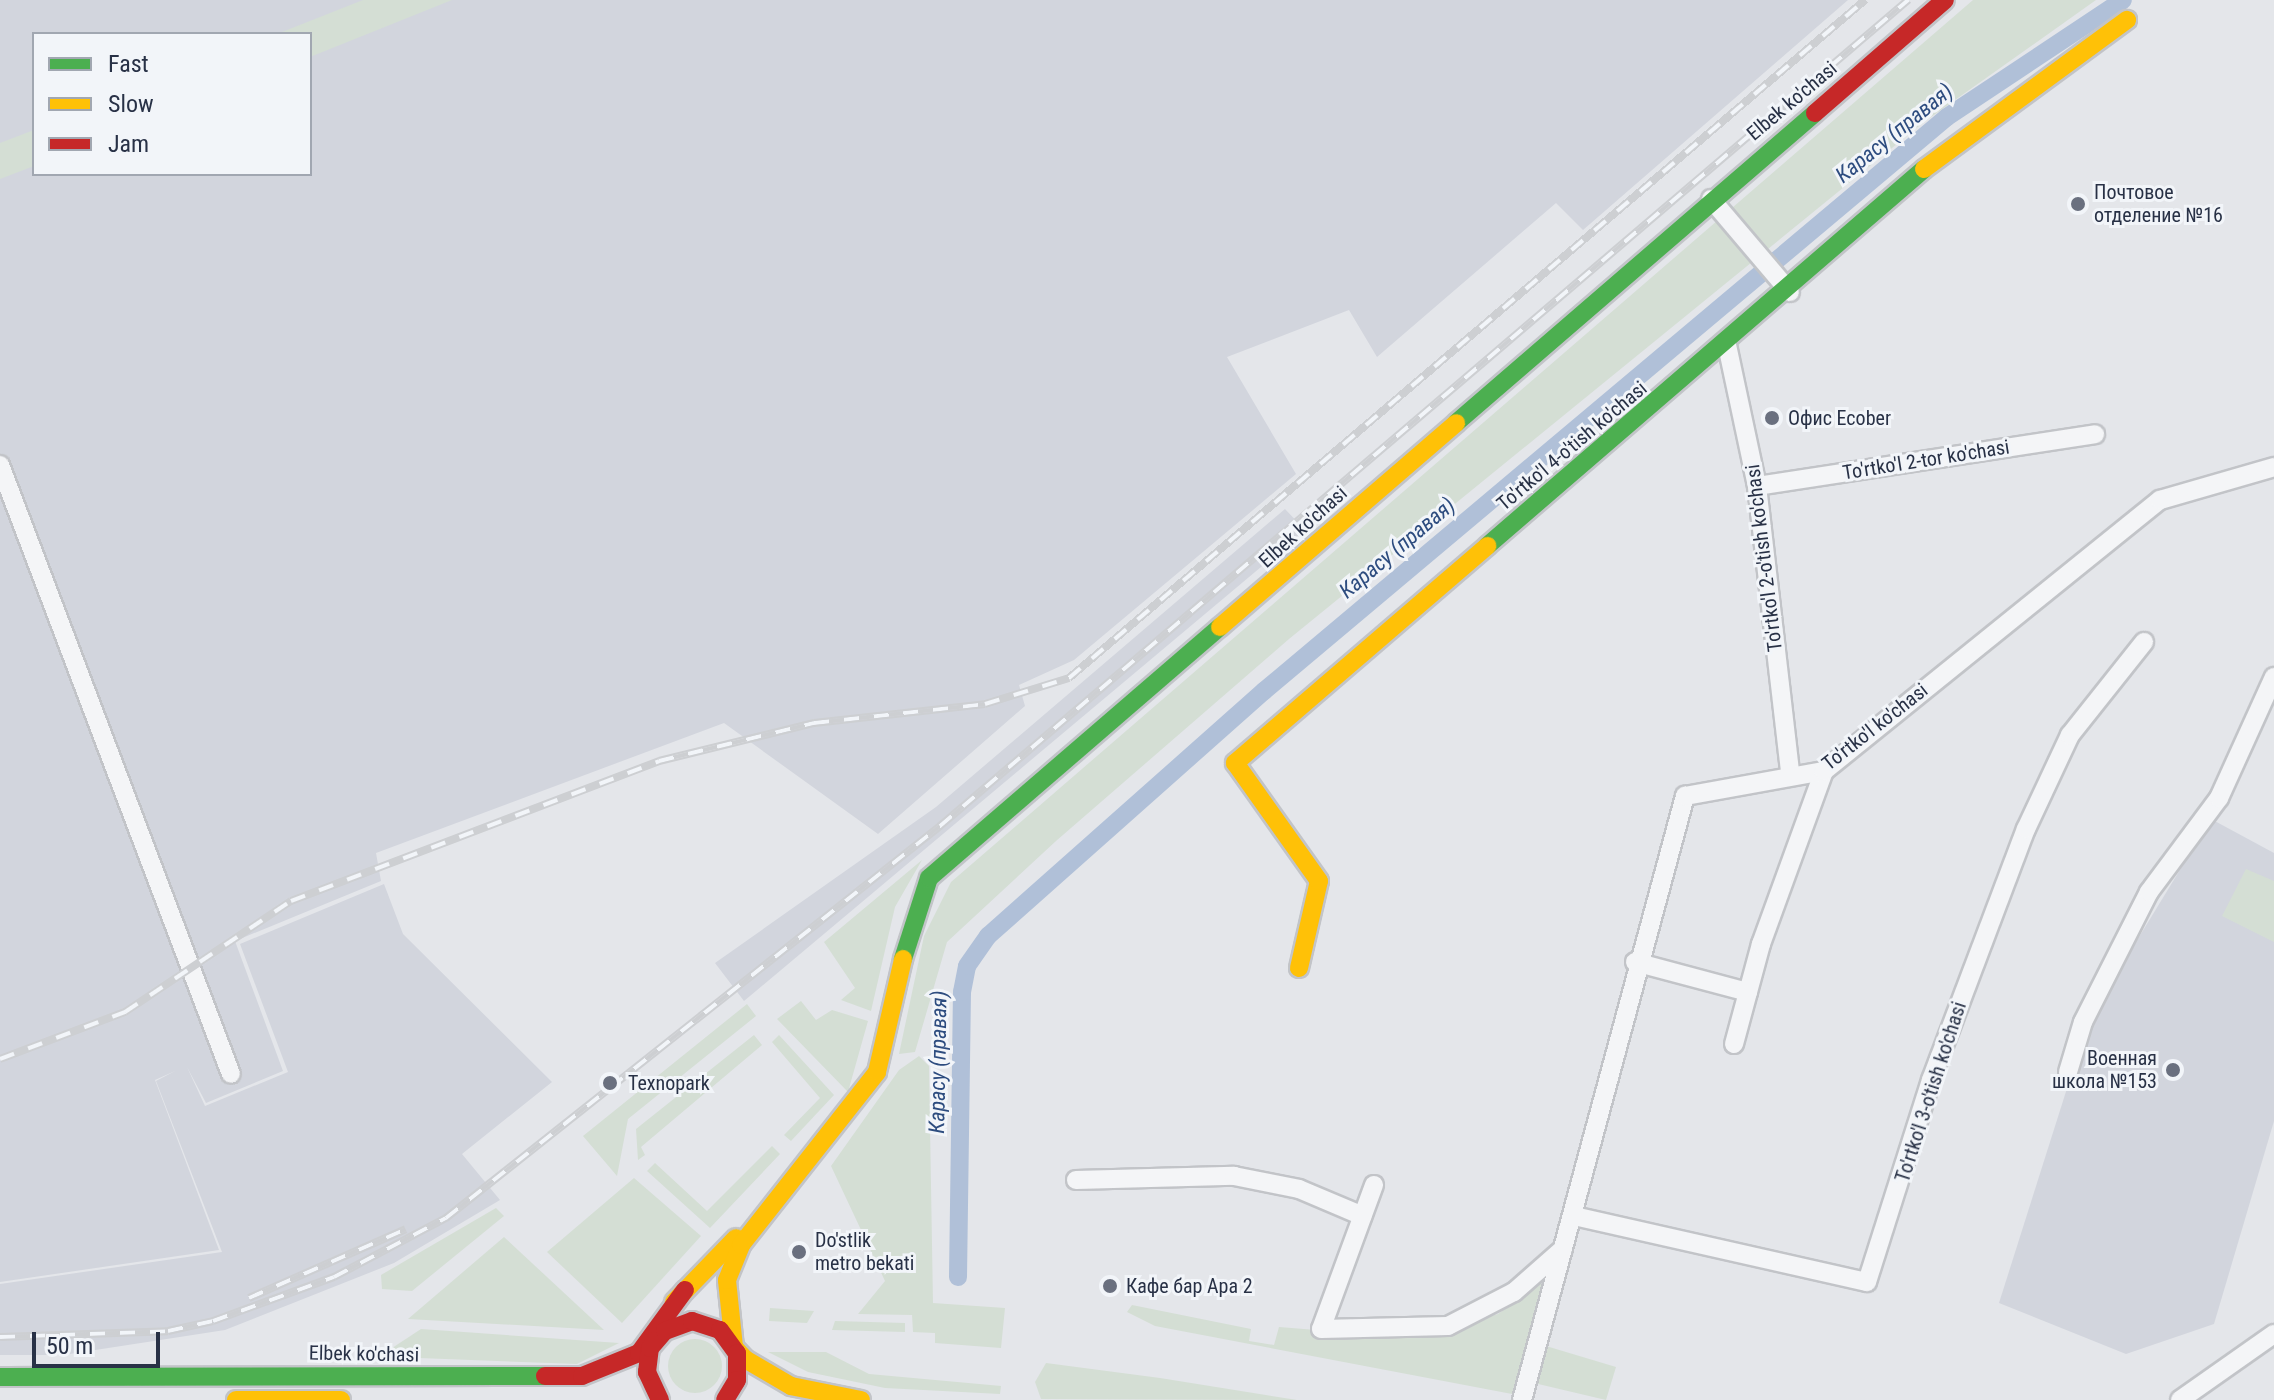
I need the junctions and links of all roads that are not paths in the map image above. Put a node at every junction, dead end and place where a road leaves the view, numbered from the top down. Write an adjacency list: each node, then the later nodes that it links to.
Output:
1 (1945, 0): 3 (main road, Elbek ko'chasi)
2 (2127, 20): 4 (main road, To'rtko'l 4-o'tish ko'chasi)
3 (1711, 199): 4 (street); 20 (main road, Elbek ko'chasi)
4 (1790, 292): 5 (main road, To'rtko'l 4-o'tish ko'chasi)
5 (1727, 345): 9 (street, To'rtko'l 2-o'tish ko'chasi); 15 (main road, To'rtko'l 4-o'tish ko'chasi)
6 (2095, 434): 9 (street, To'rtko'l 2-tor ko'chasi)
7 (0, 465): 19 (street)
8 (2274, 467): 12 (street, To'rtko'l ko'chasi)
9 (1757, 486): 13 (street, To'rtko'l 2-o'tish ko'chasi)
10 (2144, 642): 24 (street, To'rtko'l 3-o'tish ko'chasi)
11 (2274, 677): 18 (street)
12 (1824, 771): 13 (street, To'rtko'l ko'chasi); 16 (street)
13 (1790, 773): 14 (street, To'rtko'l ko'chasi)
14 (1635, 962): 16 (street); 24 (street, To'rtko'l ko'chasi)
15 (1299, 968)
16 (1748, 992): 17 (street)
17 (1734, 1044)
18 (2068, 1072)
19 (231, 1074)
20 (807, 1163): 26 (main road, Elbek ko'chasi); 29 (main road, Elbek ko'chasi)
21 (1076, 1180): 23 (street)
22 (1374, 1185): 23 (street)
23 (1363, 1216): 25 (street)
24 (1574, 1216): 25 (street, To'rtko'l ko'chasi)
25 (1565, 1247): 37 (street, To'rtko'l ko'chasi)
26 (685, 1290): 28 (main road, Elbek ko'chasi); 30 (main road, Elbek ko'chasi)
27 (2274, 1334): 38 (street)
28 (659, 1335): 29 (main road); 30 (main road, Elbek ko'chasi); 34 (main road)
29 (734, 1347): 35 (main road, Elbek ko'chasi); 36 (main road)
30 (582, 1376): 31 (main road, Elbek ko'chasi)
31 (0, 1377)
32 (236, 1400): 33 (main road)
33 (341, 1400)
34 (660, 1400)
35 (725, 1400)
36 (861, 1400)
37 (1522, 1400)
38 (2180, 1400)

